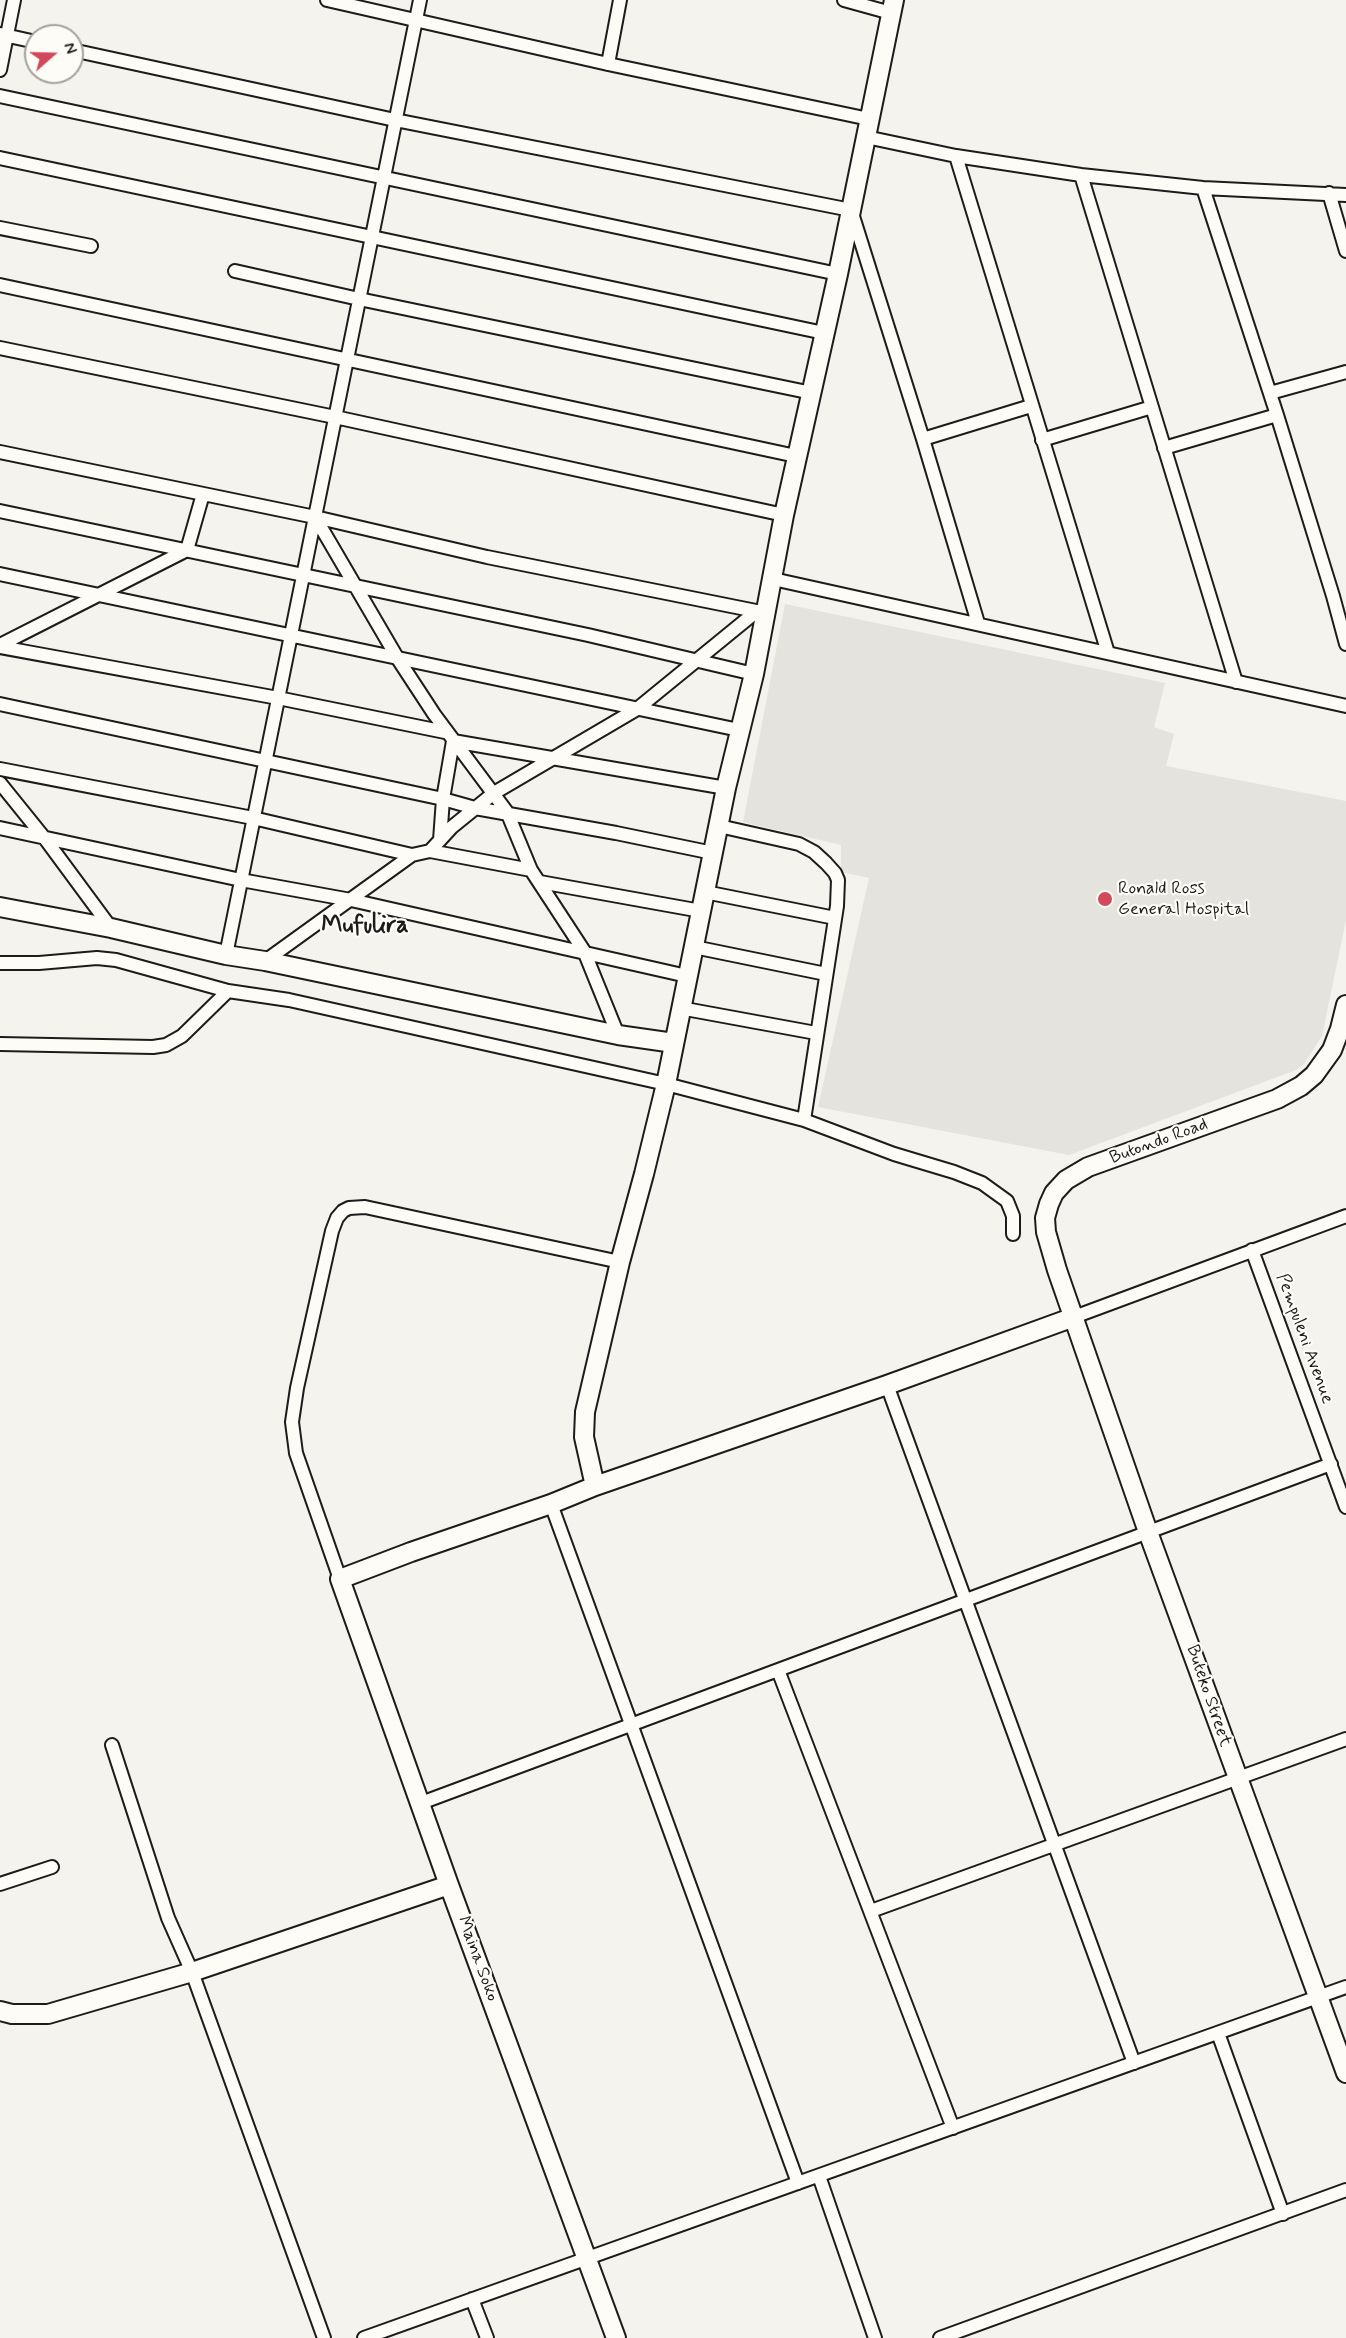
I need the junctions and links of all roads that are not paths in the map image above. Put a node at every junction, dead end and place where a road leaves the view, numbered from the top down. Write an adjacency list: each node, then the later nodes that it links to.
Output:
1 (14, 0): 8 (street)
2 (327, 0): 7 (street)
3 (420, 0): 7 (street)
4 (620, 0): 11 (street)
5 (844, 0): 6 (street)
6 (893, 6): 15 (street)
7 (416, 20): 11 (street); 14 (street)
8 (3, 35): 9 (street); 12 (street)
9 (24, 39)
10 (84, 53): 14 (street)
11 (608, 64): 15 (street)
12 (0, 70)
13 (0, 96): 19 (street)
14 (395, 120): 19 (street); 23 (street)
15 (868, 128): 16 (street); 23 (street)
16 (956, 156): 18 (street); 38 (street)
17 (0, 158): 25 (street)
18 (1081, 176): 20 (street); 39 (street)
19 (384, 178): 25 (street); 29 (street)
20 (1203, 188): 21 (street); 37 (street)
21 (1329, 193): 22 (street); 27 (street)
22 (1346, 195)
23 (851, 210): 29 (street); 42 (street)
24 (0, 228): 26 (street)
25 (371, 238): 31 (street); 32 (street)
26 (91, 246)
27 (1346, 251)
28 (235, 271): 31 (street)
29 (838, 274): 32 (street)
30 (0, 285): 34 (street)
31 (359, 299): 34 (street); 36 (street)
32 (824, 333): 36 (street)
33 (0, 348): 41 (street)
34 (347, 359): 41 (street); 46 (street)
35 (1346, 372): 37 (street)
36 (812, 393): 46 (street)
37 (1270, 393): 40 (street)
38 (1031, 406): 42 (street); 43 (street)
39 (1152, 407): 43 (street); 44 (street)
40 (1277, 415): 44 (street); 60 (street)
41 (335, 417): 49 (street); 50 (street)
42 (923, 439): 58 (street)
43 (1042, 440): 62 (street)
44 (1164, 448): 66 (street)
45 (0, 452): 47 (street)
46 (796, 456): 49 (street)
47 (203, 494): 50 (street); 51 (street)
48 (0, 512): 51 (street)
49 (784, 515): 54 (street)
50 (315, 517): 53 (street); 55 (street); 57 (street)
51 (187, 550): 53 (street); 56 (street)
52 (0, 574): 56 (street)
53 (303, 575): 55 (street); 59 (street)
54 (773, 579): 57 (street); 58 (street)
55 (358, 588): 63 (street); 64 (street)
56 (100, 594): 59 (street); 61 (street)
57 (762, 612): 64 (street); 65 (street)
58 (978, 623): 62 (street)
59 (290, 637): 63 (street); 67 (street)
60 (1346, 644)
61 (0, 646): 67 (street)
62 (1108, 653): 66 (street)
63 (398, 659): 70 (street); 72 (street)
64 (698, 662): 65 (street); 70 (street)
65 (754, 674): 71 (street)
66 (1236, 682): 69 (street)
67 (278, 698): 72 (street); 74 (street)
68 (0, 704): 74 (street)
69 (1346, 706)
70 (637, 709): 71 (street); 73 (street)
71 (739, 730): 77 (street)
72 (449, 736): 73 (street); 78 (street); 79 (street)
73 (553, 759): 77 (street); 78 (street)
74 (265, 761): 79 (street); 82 (street)
75 (0, 769): 82 (street)
76 (0, 783): 85 (street)
77 (726, 788): 83 (street)
78 (494, 793): 80 (street); 81 (street)
79 (443, 799): 80 (street); 86 (street)
80 (475, 808): 81 (street); 86 (street)
81 (507, 812): 88 (street); 90 (street)
82 (254, 818): 89 (street); 91 (street)
83 (719, 826): 88 (street); 97 (street)
84 (0, 828): 85 (street)
85 (46, 840): 91 (street); 98 (street)
86 (440, 840): 87 (street)
87 (430, 851): 89 (street); 90 (street)
88 (713, 853): 93 (street)
89 (412, 855): 94 (street)
90 (531, 870): 92 (street)
91 (241, 880): 94 (street); 101 (street)
92 (540, 882): 96 (street); 100 (street)
93 (705, 892): 96 (street); 97 (street)
94 (351, 900): 100 (street); 102 (street)
95 (0, 906): 98 (street)
96 (700, 911): 99 (street)
97 (835, 918): 104 (street)
98 (111, 928): 101 (street)
99 (694, 948): 104 (street); 105 (street)
100 (584, 951): 105 (street); 110 (street)
101 (226, 955): 102 (street)
102 (265, 961): 110 (street)
103 (0, 963): 106 (street)
104 (826, 974): 109 (street)
105 (687, 976): 108 (street)
106 (228, 991): 112 (street); 113 (street)
107 (1346, 1005): 119 (street, Butondo Road)
108 (680, 1008): 109 (street); 111 (street)
109 (816, 1033): 114 (street)
110 (618, 1035): 111 (street)
111 (674, 1043): 113 (street)
112 (0, 1044)
113 (666, 1084): 114 (street); 118 (street)
114 (804, 1120): 116 (street)
115 (1346, 1216): 117 (street)
116 (1013, 1234)
117 (1252, 1250): 119 (street); 121 (street, Pempuleni Avenue)
118 (620, 1262): 122 (street); 126 (street)
119 (1074, 1317): 120 (street); 125 (street, Buteko Street)
120 (887, 1385): 122 (street); 127 (street)
121 (1331, 1464): 124 (street, Pempuleni Avenue); 125 (street)
122 (595, 1485): 123 (street)
123 (551, 1504): 126 (street); 129 (street)
124 (1346, 1508)
125 (1148, 1532): 127 (street); 132 (street, Buteko Street)
126 (340, 1579): 133 (street, Maina Soko)
127 (964, 1602): 128 (street); 134 (street)
128 (778, 1670): 129 (street); 138 (street)
129 (630, 1725): 133 (street); 148 (street)
130 (1346, 1739): 132 (street)
131 (112, 1745): 139 (street)
132 (1237, 1779): 134 (street); 141 (street, Buteko Street)
133 (421, 1803): 137 (street, Maina Soko)
134 (1053, 1846): 138 (street); 144 (street)
135 (52, 1867): 136 (street)
136 (0, 1884)
137 (449, 1885): 139 (street); 151 (street, Maina Soko)
138 (871, 1911): 146 (street)
139 (192, 1972): 142 (street); 153 (street)
140 (1346, 1987): 141 (street)
141 (1318, 1997): 143 (street); 145 (street, Buteko Street)
142 (0, 2011)
143 (1218, 2033): 144 (street); 150 (street)
144 (1134, 2063): 146 (street)
145 (1346, 2073)
146 (953, 2127): 147 (street)
147 (819, 2176): 148 (street); 157 (street)
148 (798, 2183): 151 (street)
149 (1346, 2190): 150 (street)
150 (1283, 2214): 158 (street)
151 (586, 2259): 152 (street); 156 (street, Maina Soko)
152 (472, 2299): 154 (street); 155 (street)
153 (324, 2338)
154 (364, 2338)
155 (487, 2338)
156 (616, 2338)
157 (875, 2338)
158 (940, 2338)

